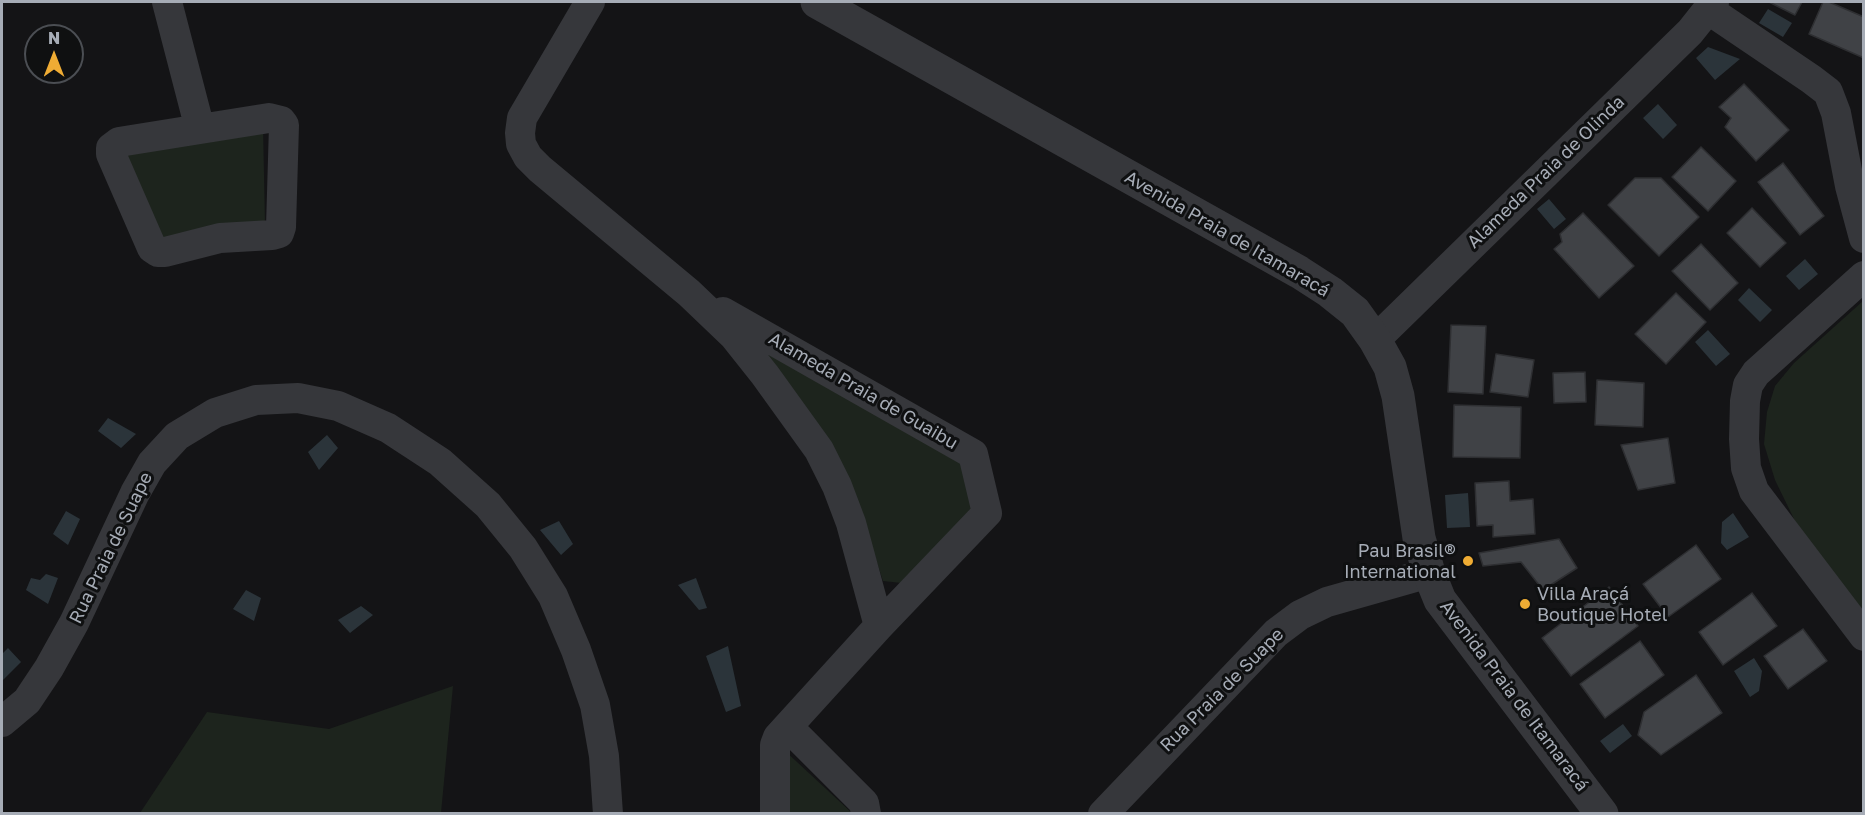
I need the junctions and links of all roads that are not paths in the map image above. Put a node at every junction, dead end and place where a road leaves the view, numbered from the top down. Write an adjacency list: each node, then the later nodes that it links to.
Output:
1 (167, 2): 5 (street)
2 (590, 2): 8 (street, Alameda Praia de Guaibu)
3 (817, 2): 9 (street, Avenida Praia de Itamaracá)
4 (1712, 6): 6 (street); 9 (street, Alameda Praia de Olinda)
5 (200, 129): 5 (street)
6 (1863, 238)
7 (1863, 276): 12 (street)
8 (689, 293): 11 (street, Alameda Praia de Guaibu); 11 (street, Alameda Praia de Guaibu)
9 (1375, 340): 10 (street, Avenida Praia de Itamaracá)
10 (1429, 573): 18 (street, Rua Praia de Suape); 19 (street, Avenida Praia de Itamaracá)
11 (879, 626): 14 (street, Alameda Praia de Guaibu)
12 (1863, 636)
13 (2, 722): 15 (street, Rua Praia de Suape)
14 (788, 727): 16 (street, Alameda Praia de Guaibu); 17 (street)
15 (608, 813)
16 (775, 813)
17 (866, 813)
18 (1103, 813)
19 (1602, 813)

